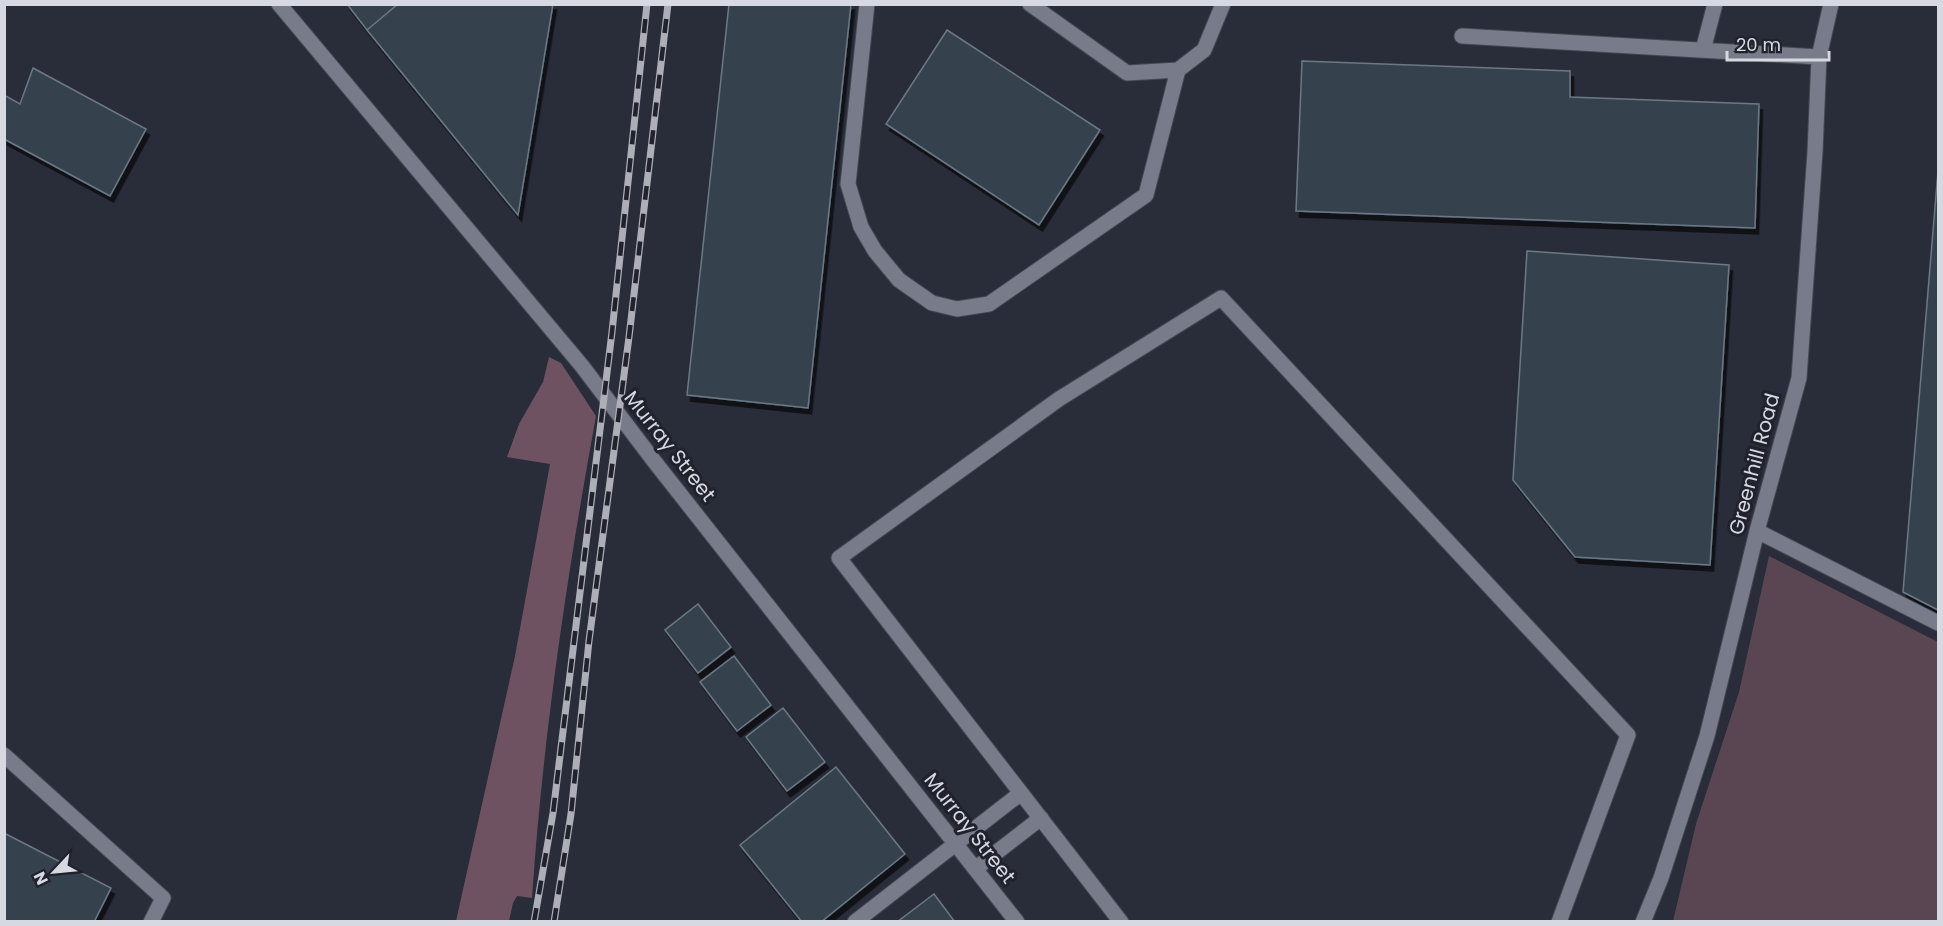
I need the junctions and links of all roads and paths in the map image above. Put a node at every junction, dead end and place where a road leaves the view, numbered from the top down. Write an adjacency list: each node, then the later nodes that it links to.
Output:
1 (279, 4): 16 (street, Murray Street)
2 (867, 4): 10 (street)
3 (1030, 4): 10 (street)
4 (1223, 4): 10 (street)
5 (1715, 4): 8 (street)
6 (1831, 4): 9 (street, Greenhill Road)
7 (1462, 36): 8 (street)
8 (1703, 50): 9 (street)
9 (1819, 57): 11 (street, Greenhill Road)
10 (1178, 70)
11 (1757, 531): 12 (street); 23 (street, Greenhill Road)
12 (1938, 623)
13 (4, 755): 18 (street)
14 (1021, 793): 15 (street); 16 (street); 22 (street)
15 (1041, 818): 17 (street); 21 (street)
16 (955, 844): 17 (street, Murray Street); 19 (street)
17 (975, 869): 20 (street, Murray Street)
18 (151, 921)
19 (855, 921)
20 (1017, 921)
21 (1121, 921)
22 (1559, 921)
23 (1642, 921)

